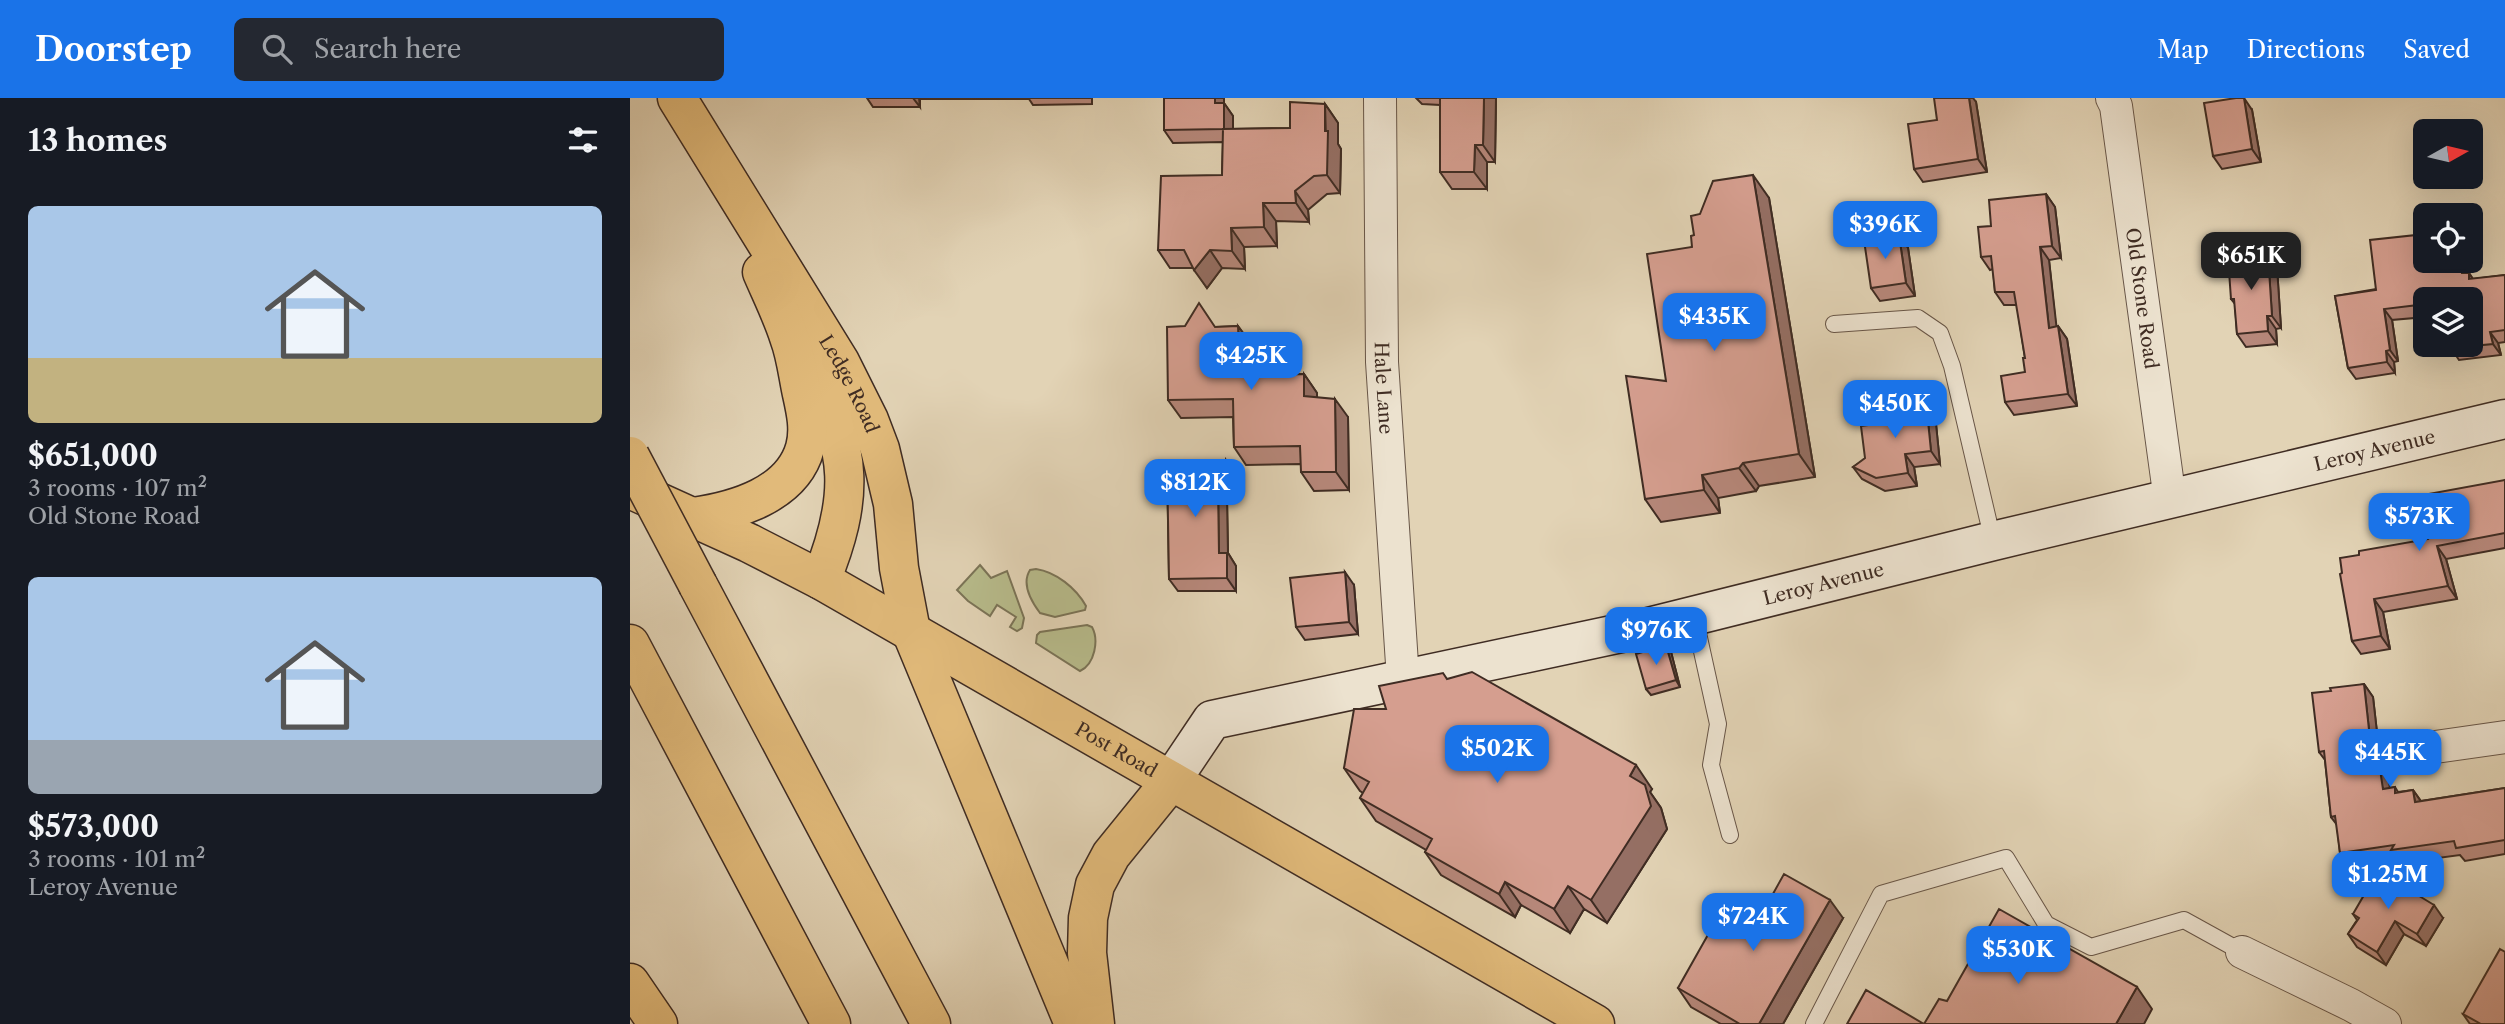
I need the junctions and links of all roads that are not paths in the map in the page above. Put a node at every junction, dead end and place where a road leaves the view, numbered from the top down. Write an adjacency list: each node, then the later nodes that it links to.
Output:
1 (677, 98): 4 (main road, Ledge Road)
2 (1380, 98): 17 (street, Hale Lane)
3 (2112, 98): 10 (street, Old Stone Road)
4 (717, 163): 6 (main road, Ledge Road); 15 (main road, Ledge Road)
5 (1834, 324): 12 (lane)
6 (790, 339): 11 (main road, Ledge Road); 13 (main road, Ledge Road)
7 (2505, 419): 10 (street, Leroy Avenue)
8 (630, 456): 26 (main road, bridge)
9 (630, 489): 11 (main road, Post Road)
10 (2170, 500): 12 (street, Leroy Avenue)
11 (693, 517): 13 (main road, Post Road)
12 (1993, 541): 14 (street, Leroy Avenue)
13 (821, 580): 15 (main road, Post Road)
14 (1694, 615): 17 (street, Leroy Avenue); 21 (lane)
15 (911, 631): 20 (main road, Post Road); 27 (main road, Ledge Road)
16 (630, 644): 25 (main road)
17 (1403, 679): 20 (street, Leroy Avenue)
18 (2505, 737): 19 (street)
19 (2407, 751)
20 (1171, 781): 28 (main road); 29 (main road, Post Road)
21 (1730, 835)
22 (2242, 952): 30 (lane); 31 (street)
23 (630, 983): 24 (main road)
24 (658, 1024)
25 (831, 1024)
26 (931, 1024)
27 (1074, 1024)
28 (1095, 1024)
29 (1595, 1024)
30 (1814, 1024)
31 (2385, 1024)

